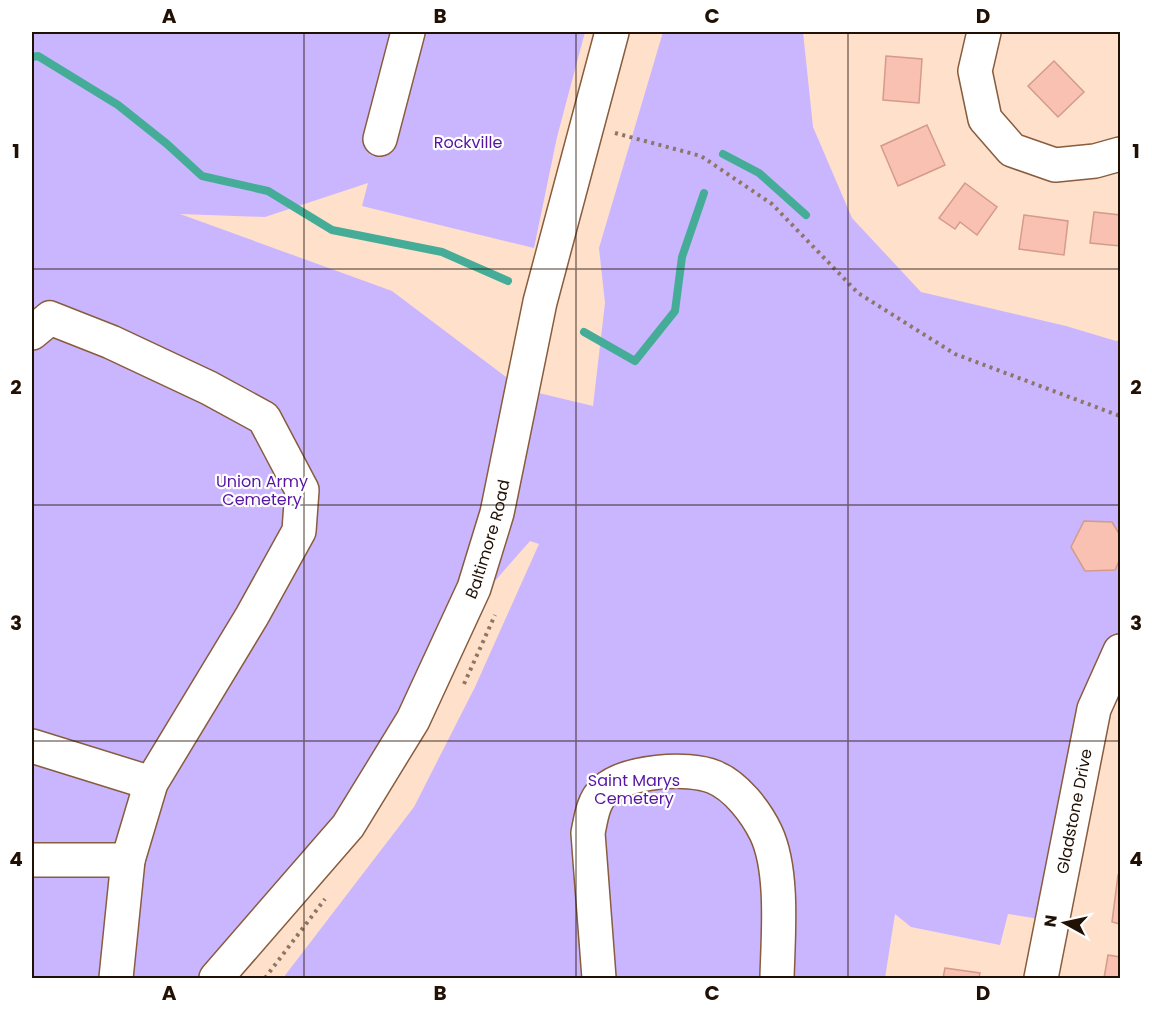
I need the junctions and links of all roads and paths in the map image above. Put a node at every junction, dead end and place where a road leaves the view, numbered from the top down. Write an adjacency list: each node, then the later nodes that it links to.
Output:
1 (408, 32): 5 (street)
2 (612, 32): 15 (street, Baltimore Road)
3 (984, 32): 6 (street)
4 (613, 132): 8 (path)
5 (380, 139)
6 (1120, 154)
7 (32, 333): 11 (street)
8 (1120, 416)
9 (1120, 651): 18 (street, Gladstone Drive)
10 (32, 746): 11 (street)
11 (151, 783): 13 (street)
12 (32, 860): 13 (street)
13 (128, 860): 14 (street)
14 (116, 978)
15 (216, 978)
16 (599, 978): 17 (street)
17 (777, 978)
18 (1041, 978)

